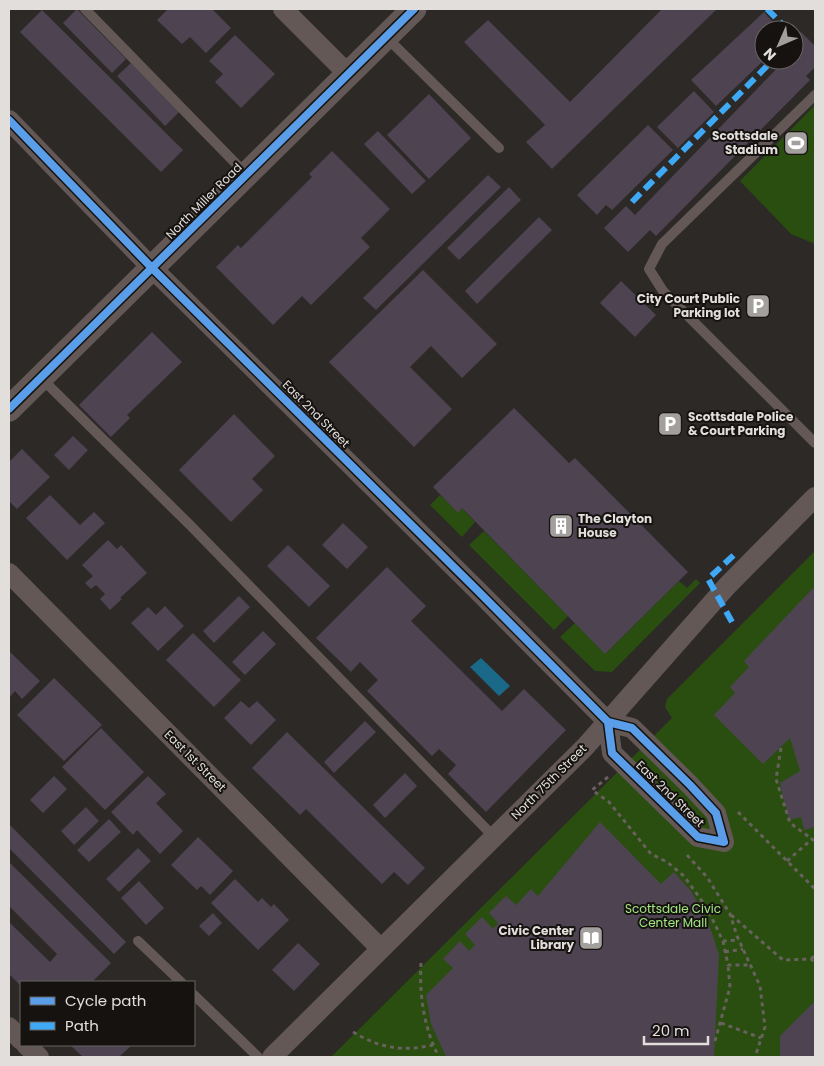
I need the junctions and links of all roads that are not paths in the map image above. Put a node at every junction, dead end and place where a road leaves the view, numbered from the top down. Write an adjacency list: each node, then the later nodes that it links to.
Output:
1 (85, 9): 9 (lane)
2 (283, 9): 5 (street)
3 (414, 9): 4 (street, North Miller Road)
4 (386, 36): 5 (street, North Miller Road); 8 (lane)
5 (348, 74): 9 (street, North Miller Road)
6 (815, 95): 13 (lane)
7 (9, 120): 10 (street, East 2nd Street)
8 (499, 148)
9 (247, 174): 10 (street, North Miller Road)
10 (152, 268): 11 (street, North Miller Road); 16 (street, East 2nd Street)
11 (42, 378): 12 (street, North Miller Road); 17 (lane)
12 (9, 409)
13 (815, 443)
14 (815, 497): 16 (street, North 75th Street)
15 (9, 573): 19 (street, East 1st Street)
16 (608, 722): 16 (street, East 2nd Street); 17 (street, North 75th Street)
17 (494, 837): 19 (street, North 75th Street)
18 (138, 941): 20 (lane)
19 (381, 949): 27 (street, North 75th Street)
20 (180, 981)
21 (195, 996): 26 (lane)
22 (9, 1027): 23 (street)
23 (20, 1039)
24 (27, 1046): 25 (street)
25 (39, 1057)
26 (258, 1057)
27 (272, 1057)

